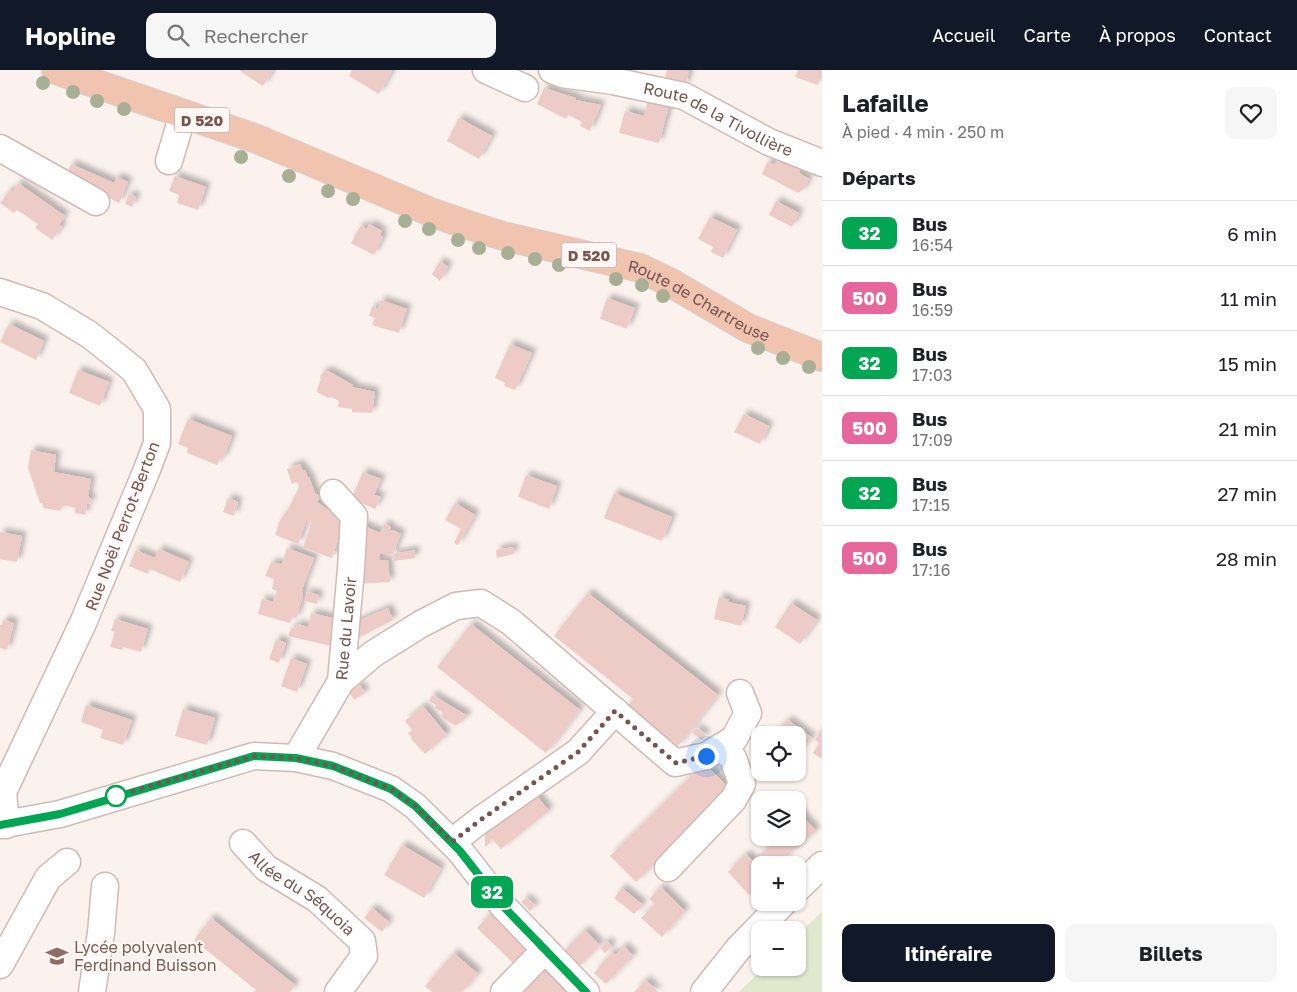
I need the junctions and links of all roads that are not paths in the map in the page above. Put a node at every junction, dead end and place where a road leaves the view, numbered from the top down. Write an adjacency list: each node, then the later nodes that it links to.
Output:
1 (56, 70): 5 (main road, D 520)
2 (486, 70): 4 (street)
3 (552, 70): 8 (street, Route de la Tivollière)
4 (525, 88)
5 (183, 114): 7 (street); 11 (main road, Route de Chartreuse / D 520)
6 (0, 148): 9 (street)
7 (169, 161)
8 (822, 163)
9 (96, 202)
10 (0, 292): 18 (street, Rue Noël Perrot-Berton)
11 (822, 357)
12 (333, 493): 13 (street, Rue du Lavoir)
13 (341, 681): 15 (street); 17 (street, Rue du Lavoir)
14 (740, 693): 16 (street)
15 (615, 711): 16 (street); 19 (street)
16 (720, 747): 23 (street)
17 (296, 758): 18 (street); 19 (street)
18 (3, 825)
19 (452, 842): 28 (street)
20 (243, 843): 31 (street, Allée du Séquoia)
21 (67, 862): 27 (street)
22 (822, 865): 24 (street)
23 (668, 868)
24 (806, 880)
25 (105, 886): 30 (street)
26 (775, 911): 34 (street)
27 (10, 929): 29 (street)
28 (545, 950): 32 (street); 33 (street)
29 (0, 965)
30 (92, 992)
31 (338, 992)
32 (504, 992)
33 (586, 992)
34 (704, 992)

